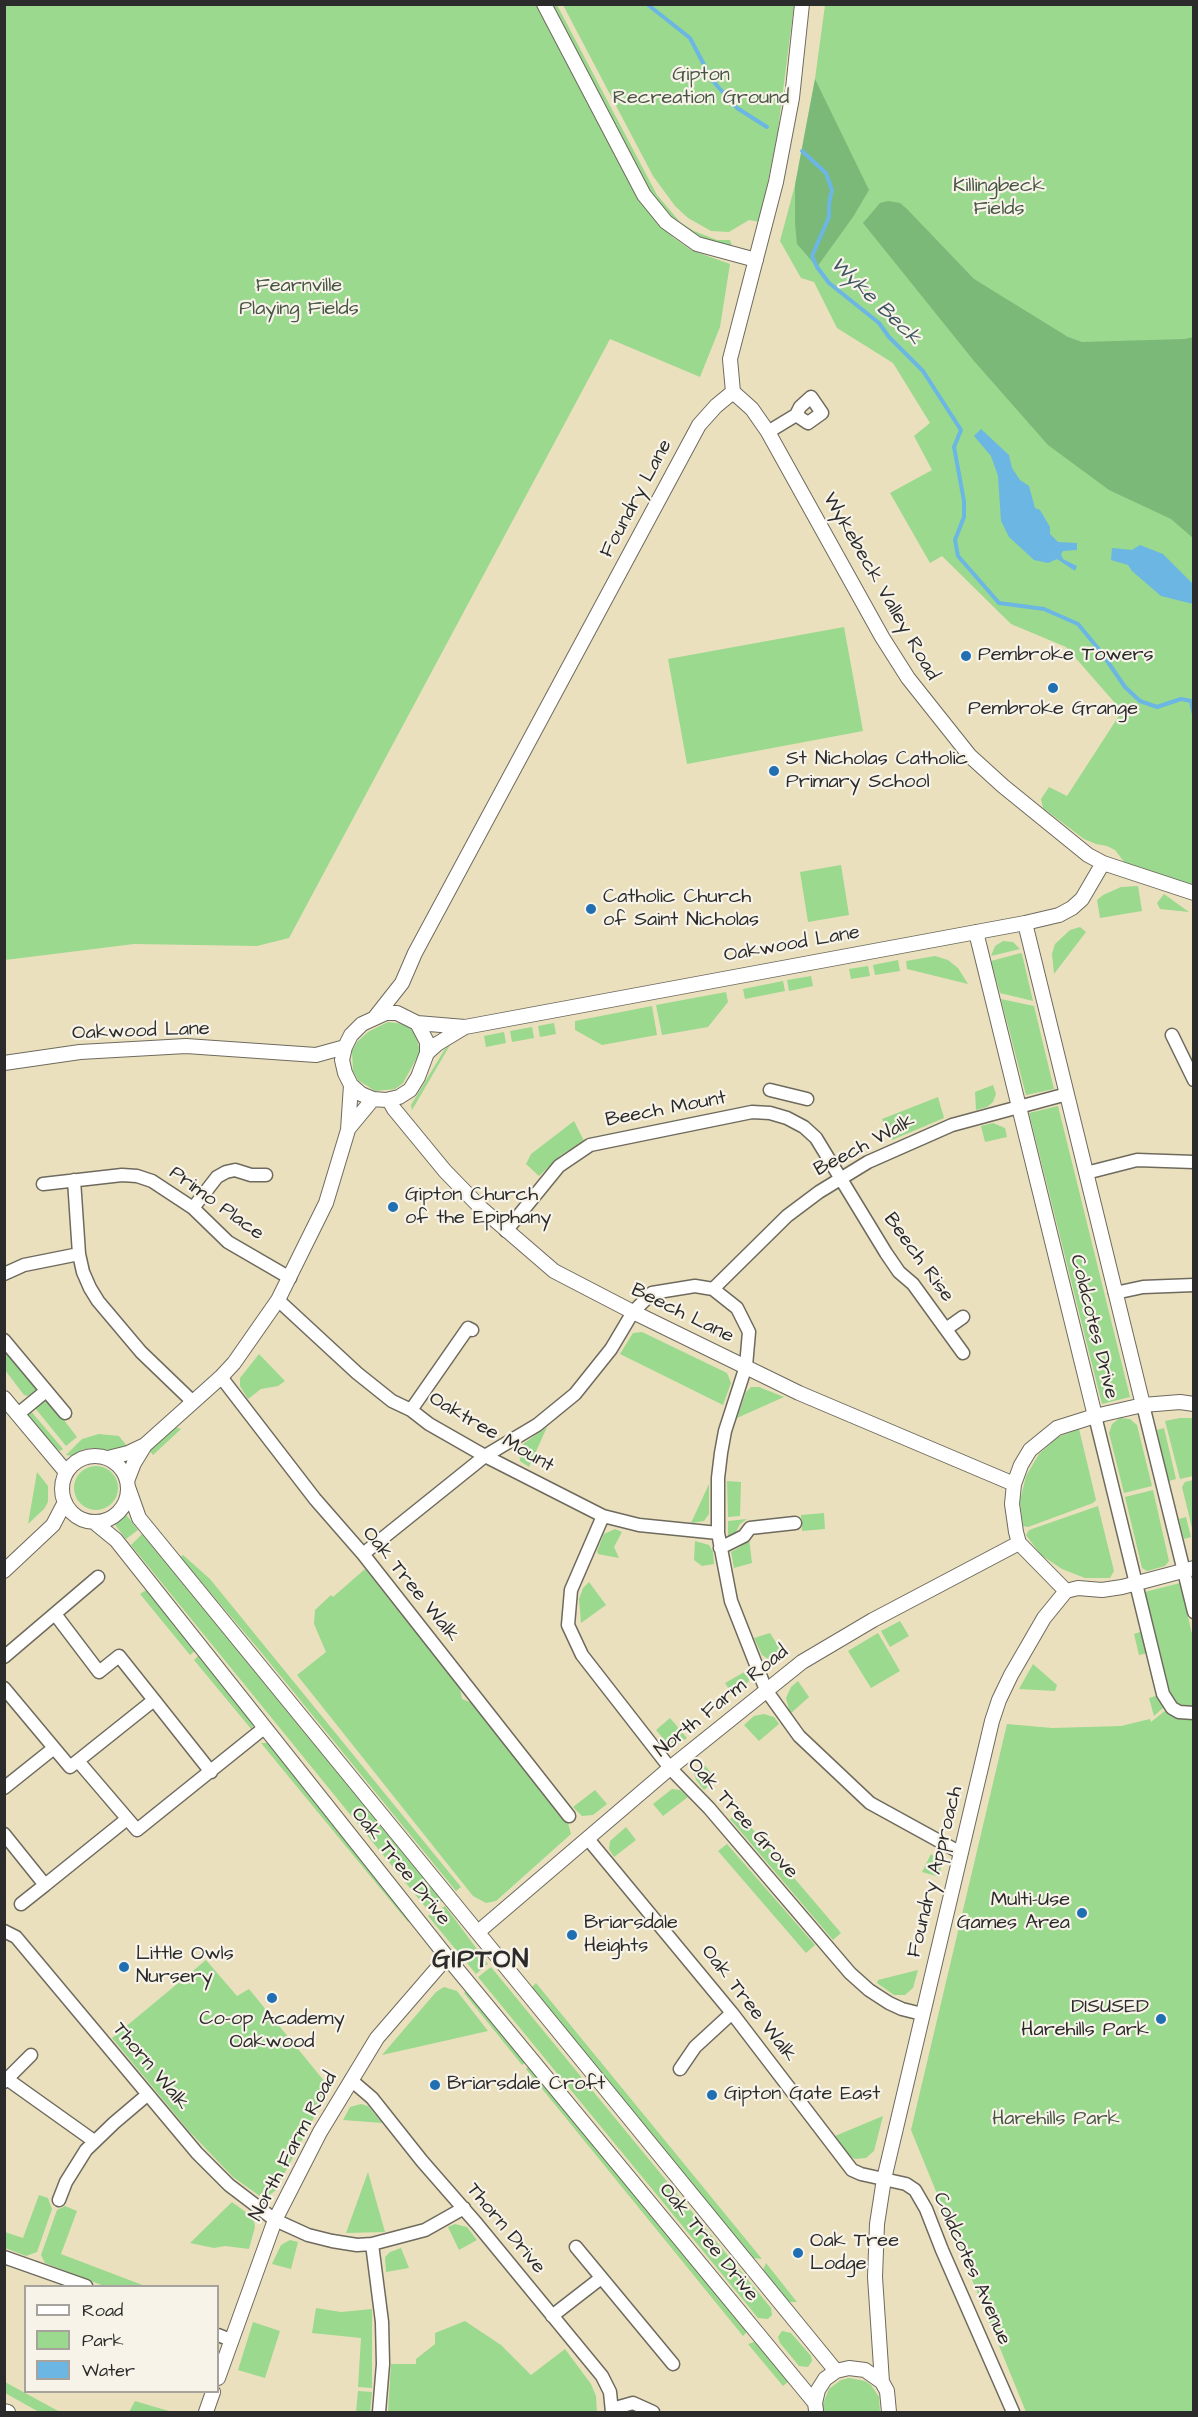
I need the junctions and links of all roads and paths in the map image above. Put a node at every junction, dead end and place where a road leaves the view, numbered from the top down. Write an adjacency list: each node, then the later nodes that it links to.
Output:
1 (544, 4): 3 (street)
2 (802, 4): 3 (street)
3 (756, 260): 4 (street)
4 (734, 392): 6 (street, Wykebeck Valley Road); 11 (street, Foundry Lane)
5 (796, 415): 6 (street)
6 (768, 432): 7 (street, Wykebeck Valley Road)
7 (1102, 863): 8 (street, Wykebeck Valley Road); 9 (street, Oakwood Lane)
8 (1194, 892)
9 (1025, 923): 10 (street, Oakwood Lane); 24 (street, Coldcotes Drive)
10 (976, 932): 14 (street, Oakwood Lane); 28 (street, Coldcotes Drive)
11 (402, 983): 12 (street, Foundry Lane); 13 (street)
12 (376, 1016): 13 (street); 16 (street)
13 (412, 1019): 14 (street, Oakwood Lane); 17 (street)
14 (465, 1027): 17 (street, Oakwood Lane)
15 (1172, 1035): 21 (street)
16 (345, 1047): 18 (street, Oakwood Lane); 20 (street)
17 (427, 1053): 27 (street)
18 (316, 1055): 19 (street, Oakwood Lane); 20 (street, Oakwood Lane)
19 (4, 1063)
20 (348, 1079): 25 (street); 30 (street)
21 (1194, 1080)
22 (770, 1090): 23 (street)
23 (787, 1094): 26 (street); 29 (street)
24 (1067, 1094): 28 (street, Beech Walk); 32 (street, Coldcotes Drive)
25 (373, 1099): 27 (street); 30 (street)
26 (807, 1099)
27 (389, 1100): 38 (street, Beech Lane)
28 (1019, 1106): 34 (street, Beech Walk); 62 (street, Coldcotes Drive)
29 (781, 1116): 34 (street, Beech Mount); 38 (street, Beech Mount)
30 (348, 1130): 41 (street)
31 (1194, 1162): 32 (street)
32 (1086, 1173): 44 (street, Coldcotes Drive)
33 (266, 1175): 37 (street)
34 (841, 1179): 43 (street, Beech Walk); 48 (street, Beech Rise)
35 (74, 1180): 36 (street, Primo Place); 37 (street, Primo Place); 39 (street)
36 (43, 1184)
37 (193, 1208): 41 (street, Primo Place)
38 (506, 1231): 46 (street, Beech Lane)
39 (79, 1254): 40 (street); 56 (street)
40 (4, 1274)
41 (290, 1278): 45 (street)
42 (1194, 1285): 44 (street)
43 (713, 1289): 46 (street); 52 (street)
44 (1115, 1293): 58 (street, Coldcotes Drive)
45 (278, 1300): 53 (street); 59 (street, Oaktree Mount)
46 (633, 1312): 52 (street, Beech Lane); 64 (street)
47 (963, 1317): 48 (street, Beech Rise)
48 (946, 1329): 51 (street, Beech Rise)
49 (472, 1330): 59 (street)
50 (4, 1340): 54 (street)
51 (963, 1353)
52 (746, 1366): 68 (street, Beech Lane); 74 (street)
53 (221, 1377): 56 (street); 77 (street, Oak Tree Walk)
54 (46, 1390): 60 (street); 61 (street)
55 (4, 1398): 61 (street)
56 (193, 1402): 63 (street)
57 (1194, 1404): 58 (street)
58 (1143, 1405): 62 (street); 78 (street, Coldcotes Drive)
59 (411, 1410): 64 (street, Oaktree Mount)
60 (64, 1413)
61 (18, 1414): 66 (street)
62 (1095, 1416): 68 (street); 81 (street, Coldcotes Drive)
63 (145, 1444): 65 (street); 67 (street)
64 (485, 1456): 70 (street, Oaktree Mount); 77 (street)
65 (108, 1458): 66 (street); 67 (street, Oak Tree Drive)
66 (66, 1472): 69 (street)
67 (127, 1484): 71 (street); 104 (street, Oak Tree Drive)
68 (1014, 1484): 75 (street)
69 (65, 1502): 71 (street, Oak Tree Drive); 73 (street)
70 (603, 1516): 74 (street, Oaktree Mount); 93 (street, Oak Tree Grove)
71 (89, 1521): 73 (street); 90 (street, Oak Tree Drive)
72 (795, 1523): 76 (street)
73 (53, 1526): 79 (street)
74 (718, 1533): 76 (street)
75 (1019, 1543): 82 (street); 87 (street, North Farm Road)
76 (720, 1548): 87 (street)
77 (363, 1554): 96 (street, Oak Tree Walk)
78 (1188, 1570): 81 (street); 83 (street, Coldcotes Drive)
79 (4, 1571)
80 (98, 1577): 84 (street)
81 (1137, 1583): 82 (street); 89 (street, Coldcotes Drive)
82 (1066, 1591): 100 (street, Foundry Approach)
83 (1194, 1612)
84 (55, 1614): 85 (street); 88 (street)
85 (4, 1657)
86 (4, 1688): 91 (street)
87 (766, 1690): 93 (street, North Farm Road); 100 (street)
88 (154, 1700): 92 (street); 94 (street)
89 (1194, 1713)
90 (264, 1728): 94 (street); 105 (street, Oak Tree Drive)
91 (54, 1748): 92 (street); 95 (street)
92 (74, 1764): 97 (street)
93 (670, 1768): 99 (street, North Farm Road); 107 (street, Oak Tree Grove)
94 (211, 1772): 97 (street)
95 (4, 1788)
96 (570, 1816)
97 (127, 1819): 101 (street)
98 (4, 1834): 101 (street)
99 (588, 1839): 104 (street, North Farm Road); 106 (street, Oak Tree Walk)
100 (961, 1853): 107 (street, Foundry Approach)
101 (45, 1885): 102 (street)
102 (21, 1904)
103 (4, 1930): 112 (street, Thorn Walk)
104 (478, 1932): 129 (street, Oak Tree Drive)
105 (447, 1957): 110 (street, North Farm Road); 132 (street, Oak Tree Drive)
106 (732, 2013): 109 (street); 114 (street, Oak Tree Walk)
107 (922, 2014): 114 (street, Foundry Approach)
108 (31, 2055): 111 (street)
109 (680, 2069)
110 (351, 2080): 116 (street, Thorn Drive); 117 (street, North Farm Road)
111 (6, 2081): 113 (street)
112 (147, 2095): 113 (street); 117 (street, Thorn Walk)
113 (94, 2141): 115 (street)
114 (884, 2179): 125 (street); 138 (street, Coldcotes Avenue)
115 (58, 2200)
116 (464, 2208): 118 (street, Thorn Walk); 123 (street, Thorn Drive)
117 (275, 2220): 118 (street, Thorn Walk); 124 (street, North Farm Road)
118 (372, 2244): 135 (street)
119 (576, 2247): 121 (street)
120 (4, 2257): 122 (street)
121 (601, 2278): 123 (street); 126 (street)
122 (83, 2285)
123 (552, 2316): 133 (street, Thorn Drive)
124 (224, 2337): 128 (street, North Farm Road)
125 (879, 2341): 127 (street); 130 (street)
126 (673, 2364)
127 (852, 2368): 129 (street); 130 (street)
128 (219, 2371)
129 (836, 2371): 132 (street)
130 (882, 2382): 137 (street)
131 (212, 2393): 134 (street)
132 (815, 2408)
133 (612, 2411): 136 (street)
134 (206, 2412)
135 (379, 2412)
136 (653, 2412)
137 (889, 2412)
138 (1013, 2412)

